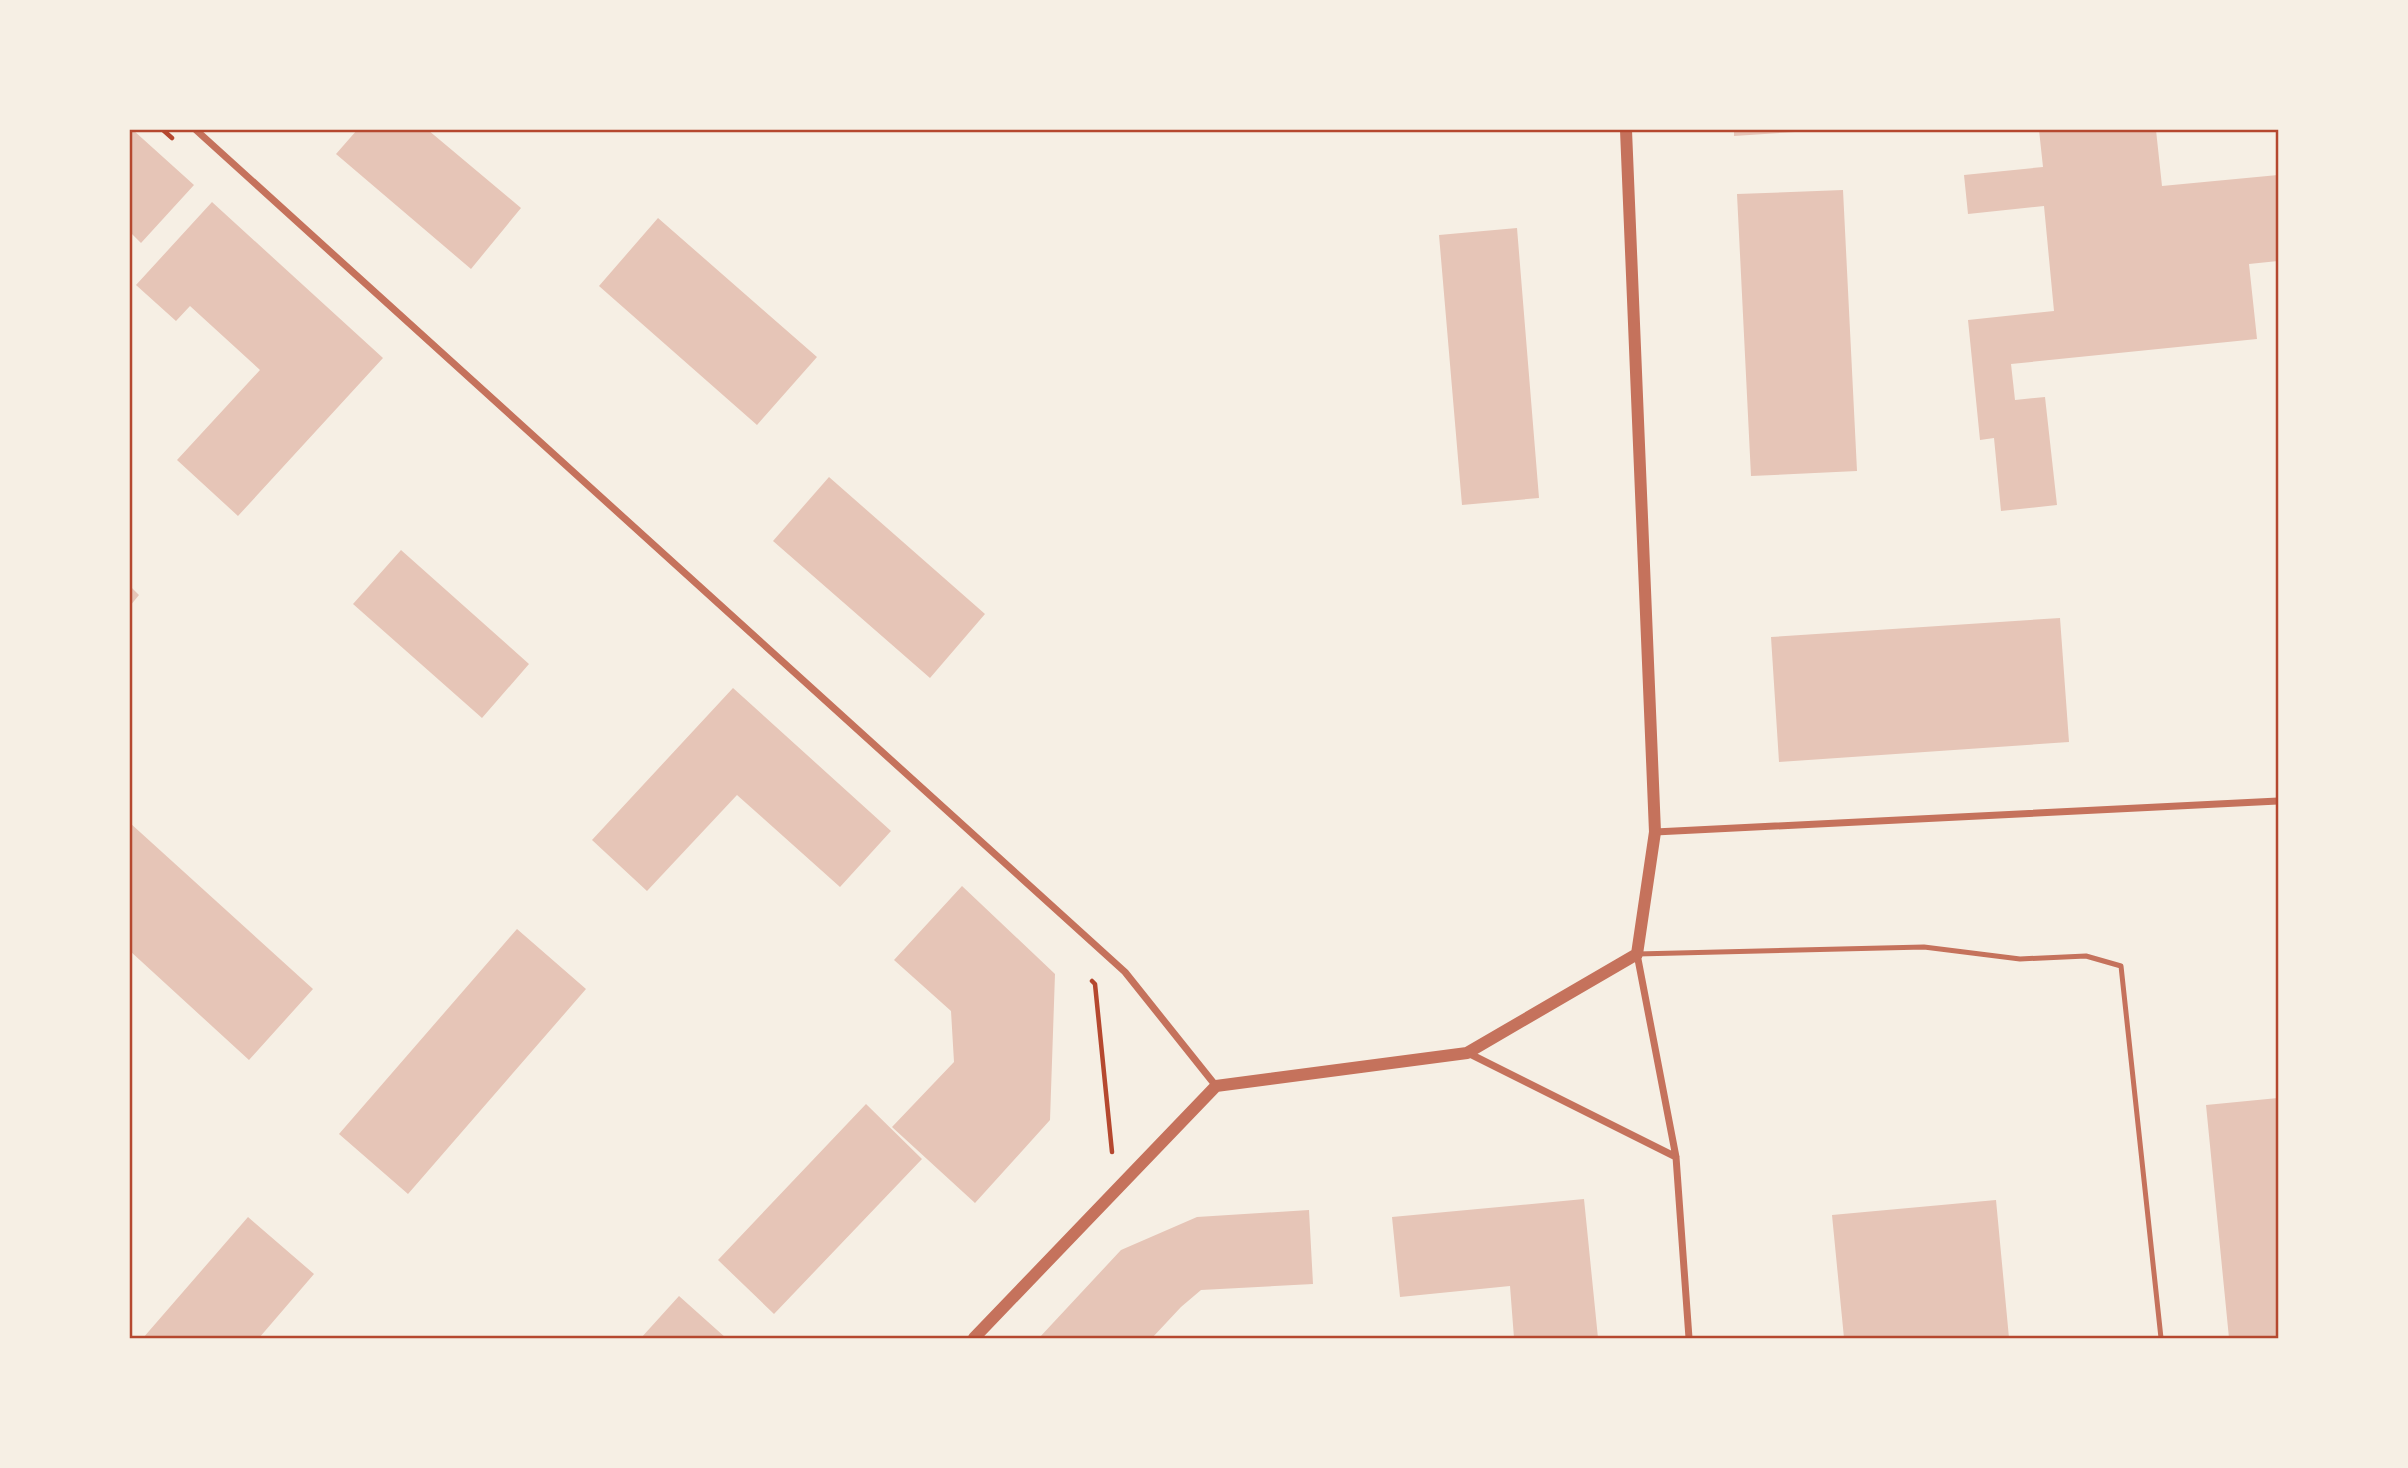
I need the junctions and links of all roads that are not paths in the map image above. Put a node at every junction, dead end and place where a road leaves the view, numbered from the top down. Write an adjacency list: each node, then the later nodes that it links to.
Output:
1 (196, 130): 7 (street)
2 (1626, 130): 4 (street)
3 (2278, 801): 4 (street)
4 (1655, 832): 5 (street)
5 (1637, 954): 6 (street); 8 (street); 11 (lane)
6 (1467, 1053): 7 (street); 8 (street)
7 (1216, 1086): 9 (street)
8 (1676, 1157): 10 (street)
9 (974, 1339)
10 (1689, 1339)
11 (2161, 1339)

